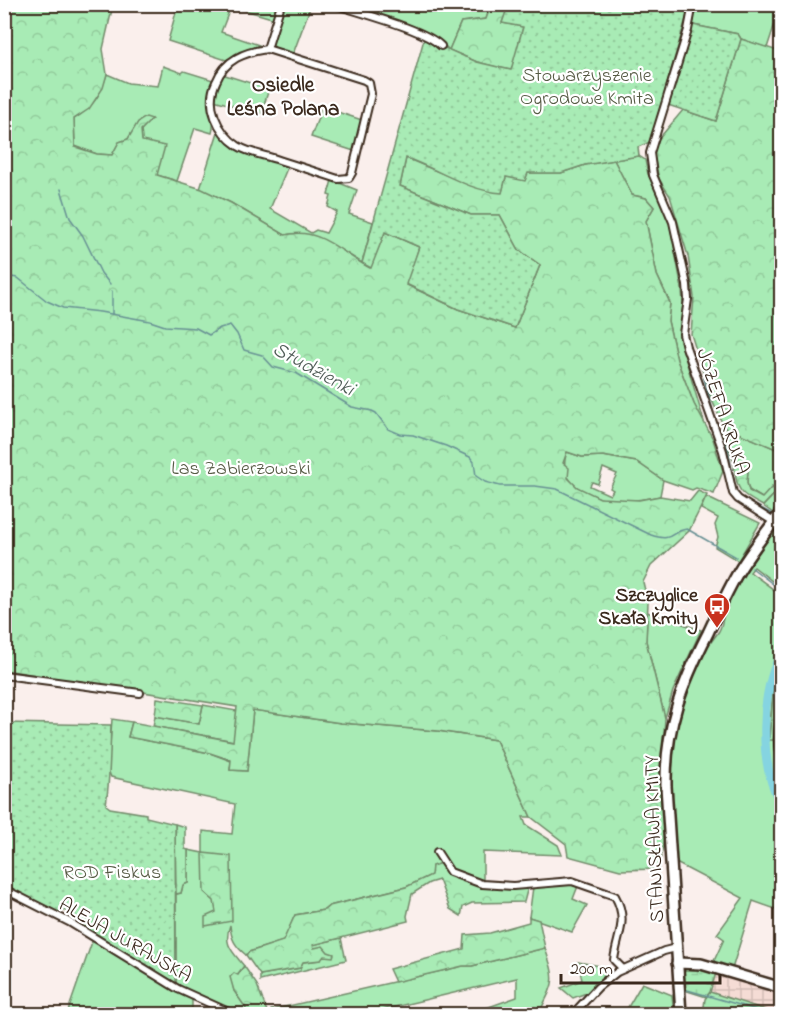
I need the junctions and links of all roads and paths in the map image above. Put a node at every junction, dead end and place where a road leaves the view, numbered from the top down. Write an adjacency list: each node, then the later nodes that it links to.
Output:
1 (281, 4): 5 (street)
2 (334, 4): 4 (street)
3 (693, 4): 7 (street, JÓZEFA KRUKA)
4 (441, 46)
5 (267, 49): 5 (street)
6 (782, 511): 7 (main road, STANISŁAWA KMITY)
7 (774, 522): 14 (main road, STANISŁAWA KMITY)
8 (4, 675): 9 (street)
9 (140, 693)
10 (782, 710): 11 (street)
11 (782, 765)
12 (437, 852): 16 (street)
13 (4, 889): 18 (street, ALEJA JURAJSKA)
14 (676, 948): 15 (main road, STANISŁAWA KMITY); 16 (street)
15 (677, 963): 17 (main road); 20 (main road, STANISŁAWA KMITY)
16 (623, 969): 19 (street)
17 (782, 988)
18 (233, 1014)
19 (573, 1014)
20 (681, 1014)

